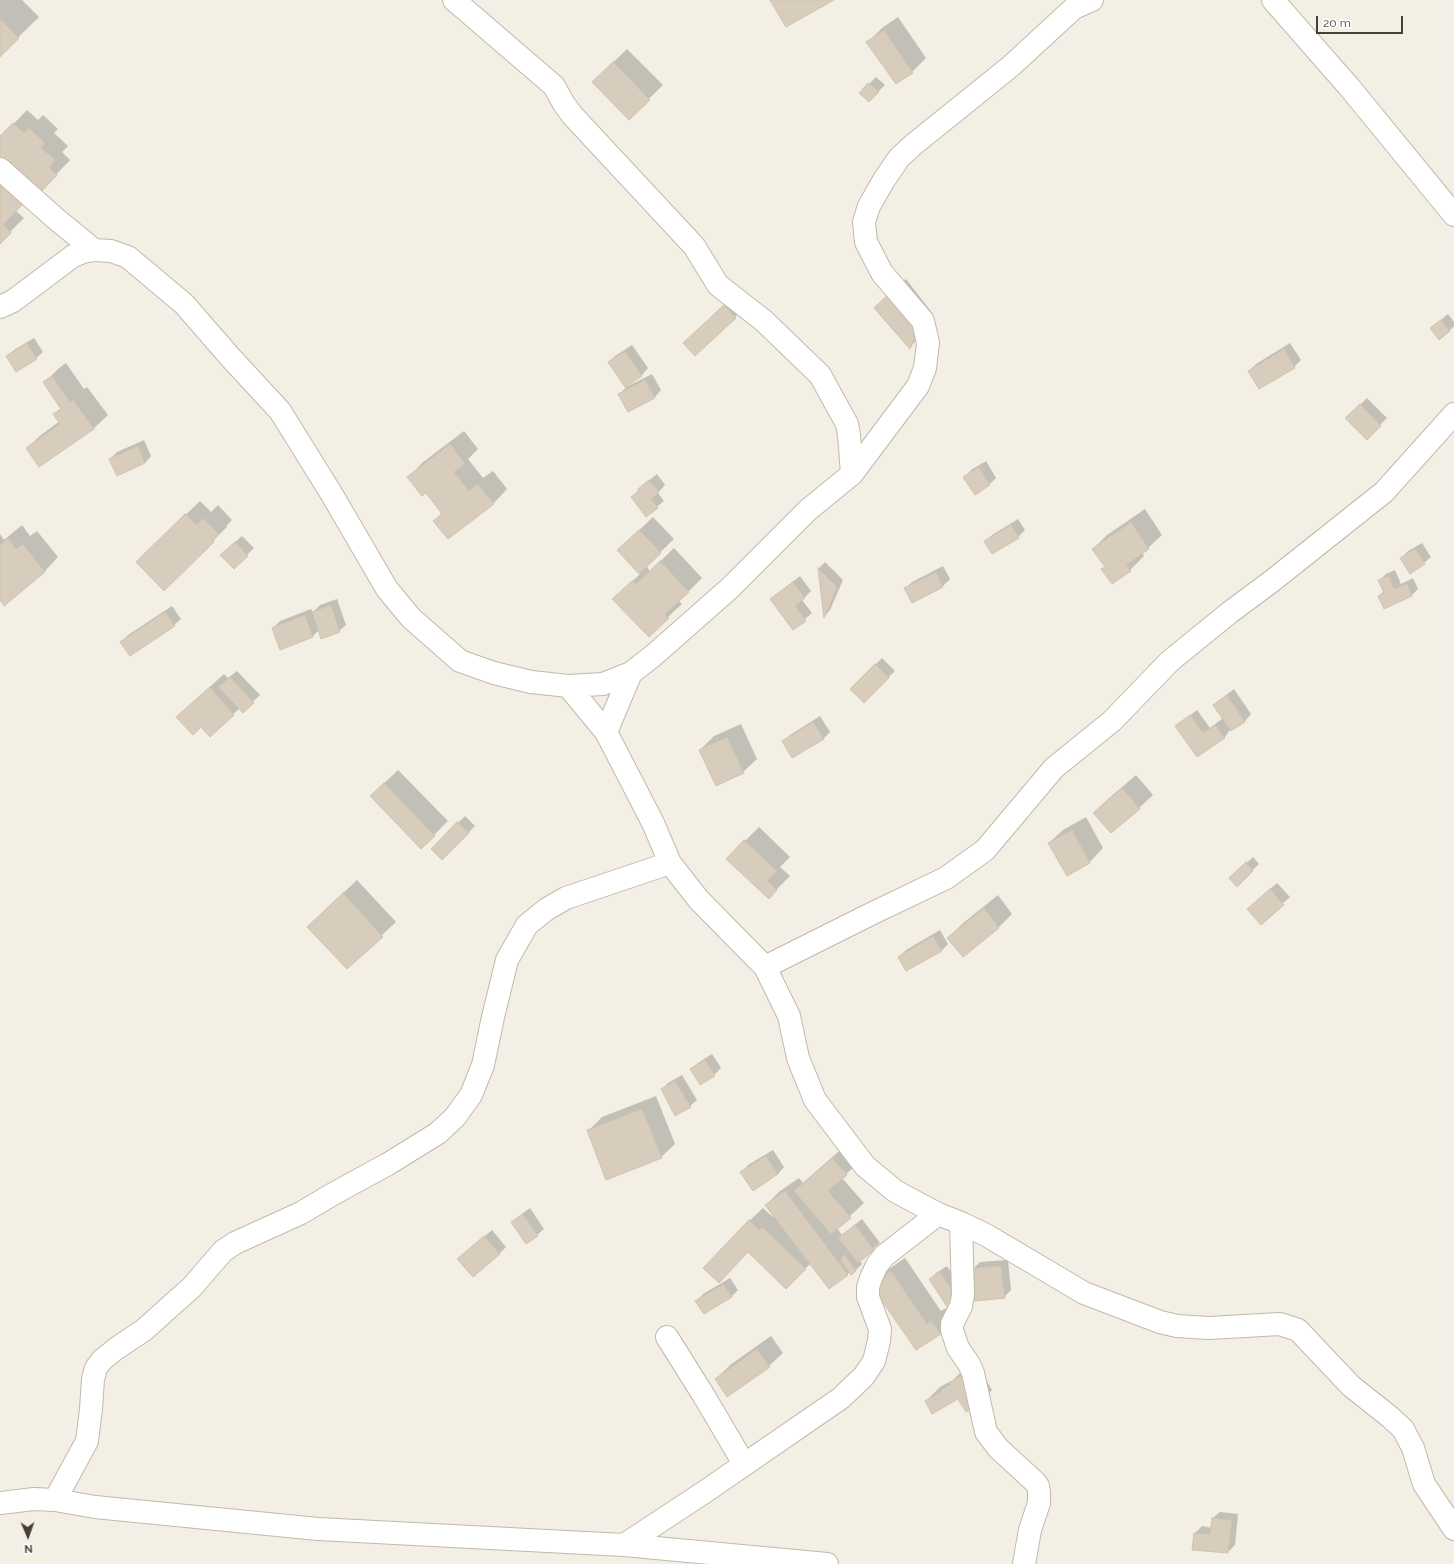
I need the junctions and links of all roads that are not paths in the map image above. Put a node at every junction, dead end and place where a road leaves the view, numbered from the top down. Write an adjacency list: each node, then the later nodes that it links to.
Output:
1 (454, 0): 9 (street)
2 (1092, 0): 9 (street)
3 (1273, 0): 5 (street)
4 (0, 169): 6 (street)
5 (1454, 215)
6 (94, 250): 7 (street); 11 (street)
7 (0, 307)
8 (1454, 414): 14 (street)
9 (852, 474): 10 (street)
10 (632, 673): 11 (street); 12 (street)
11 (568, 686): 12 (street)
12 (606, 732): 13 (street)
13 (670, 863): 14 (street); 19 (street)
14 (765, 967): 15 (street)
15 (938, 1214): 16 (street); 18 (street)
16 (961, 1223): 21 (street); 24 (street)
17 (667, 1337): 18 (street)
18 (744, 1464): 22 (street)
19 (55, 1500): 20 (street); 22 (street)
20 (0, 1503)
21 (1454, 1529)
22 (624, 1545): 23 (street)
23 (827, 1564)
24 (1024, 1564)

